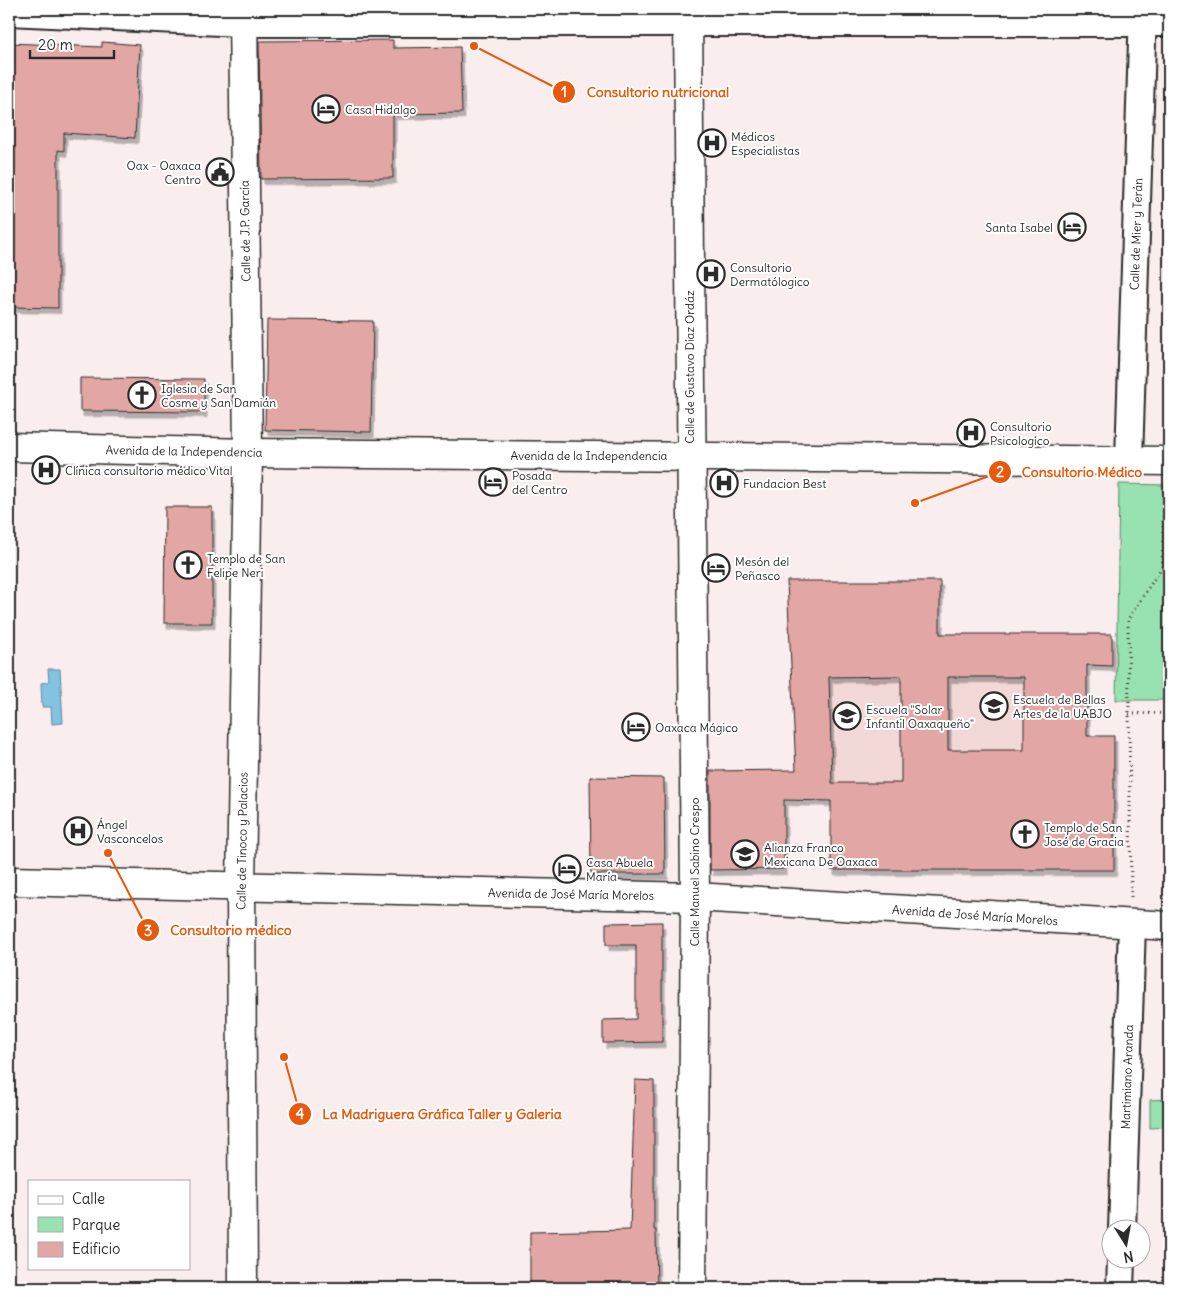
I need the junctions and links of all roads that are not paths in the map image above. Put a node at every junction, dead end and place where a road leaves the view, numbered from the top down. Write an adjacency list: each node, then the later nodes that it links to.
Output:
1 (9, 12): 3 (street)
2 (1143, 15): 4 (street); 5 (street); 9 (street, Calle de Mier y Terán)
3 (243, 16): 4 (street); 7 (street, Calle de J.P. García)
4 (688, 16): 8 (street, Calle de Gustavo Díaz Ordáz)
5 (1169, 23)
6 (9, 447): 7 (street, Avenida de la Independencia)
7 (248, 453): 8 (street, Avenida de la Independencia); 12 (street, Calle de Tinoco y Palacios)
8 (690, 456): 9 (street, Avenida de la Independencia); 13 (street, Calle Manuel Sabino Crespo)
9 (1129, 460): 10 (street, Avenida de la Independencia)
10 (1167, 461)
11 (9, 880): 12 (street, Avenida de José María Morelos)
12 (241, 886): 13 (street, Avenida de José María Morelos); 18 (street, Calle de Tinoco y Palacios)
13 (695, 897): 14 (street, Avenida de José María Morelos); 19 (street, Calle Manuel Sabino Crespo)
14 (1132, 925): 15 (street, Avenida de José María Morelos); 16 (street, Martimiano Aranda)
15 (1169, 926)
16 (1122, 1220)
17 (1121, 1270): 20 (street)
18 (243, 1288)
19 (692, 1288)
20 (1120, 1288)

